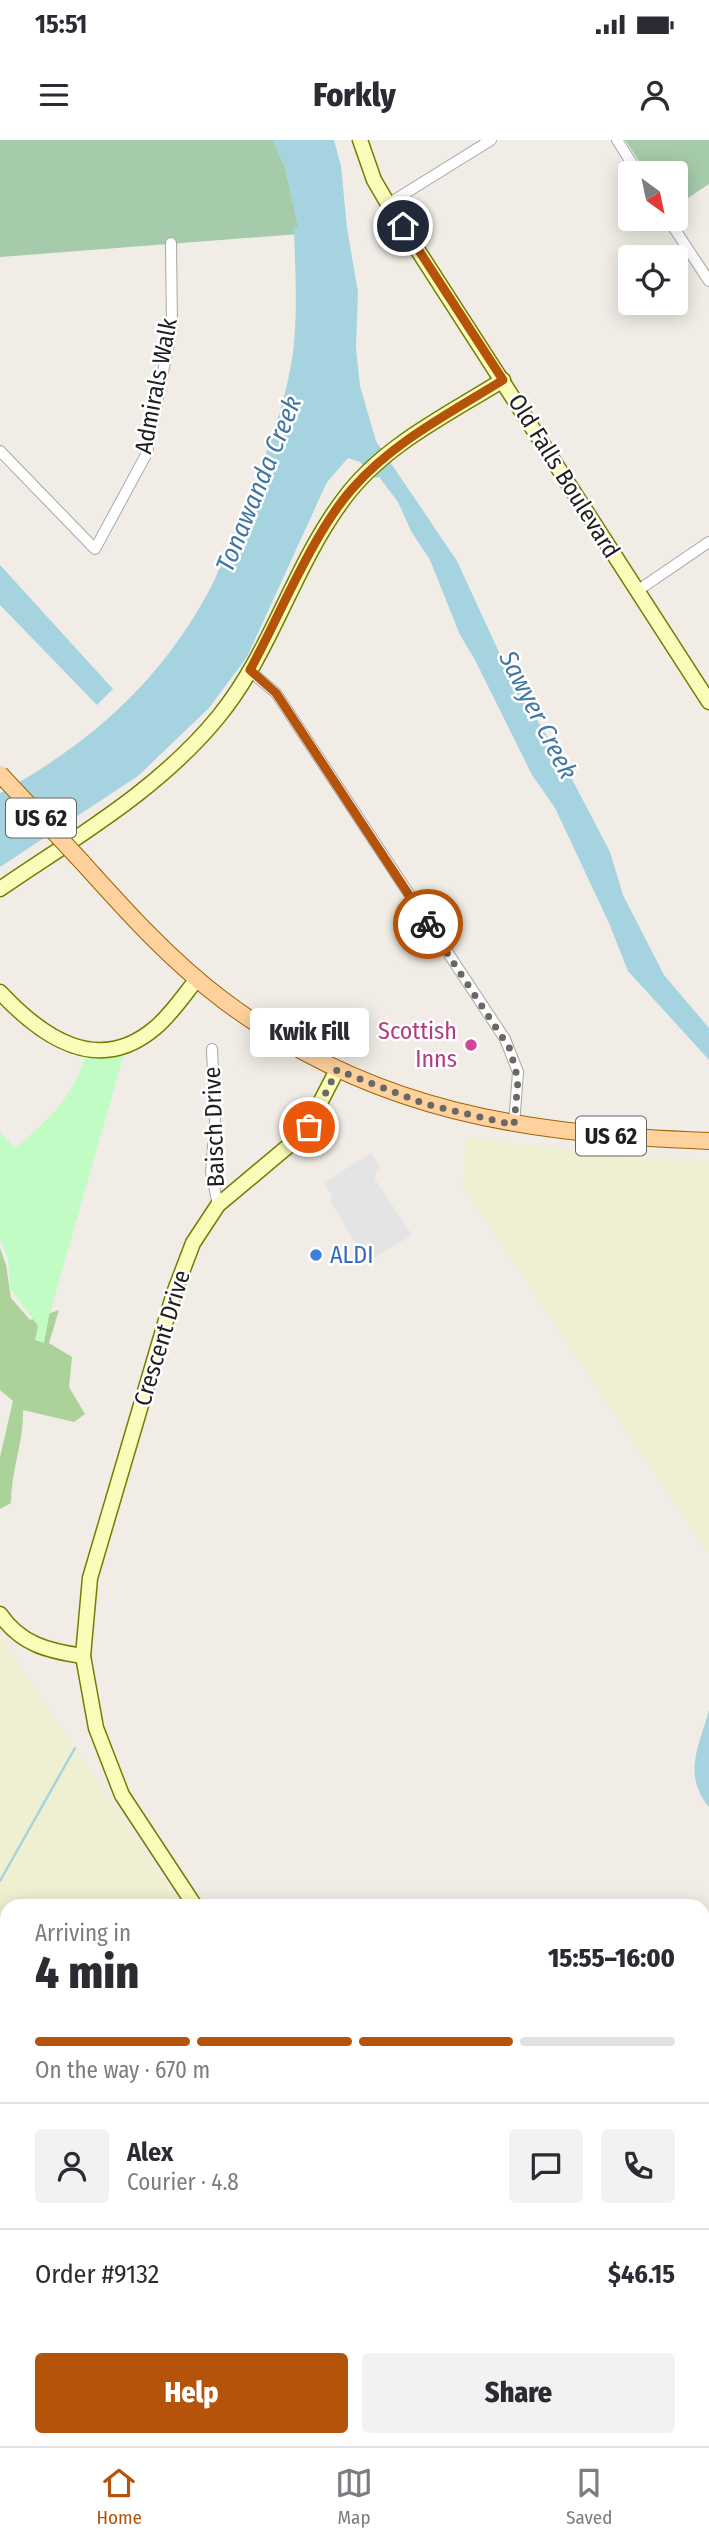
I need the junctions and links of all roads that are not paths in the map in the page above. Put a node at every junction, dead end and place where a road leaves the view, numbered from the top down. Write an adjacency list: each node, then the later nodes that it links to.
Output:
1 (360, 140): 5 (street, Old Falls Boulevard)
2 (491, 140): 5 (street)
3 (617, 140): 4 (street)
4 (630, 161)
5 (388, 204): 9 (street, Old Falls Boulevard)
6 (676, 231): 8 (street)
7 (171, 243): 10 (street, Admirals Walk)
8 (709, 281)
9 (503, 380): 12 (street, Old Falls Boulevard); 13 (street)
10 (0, 451)
11 (709, 542): 12 (street)
12 (637, 590): 14 (street, Old Falls Boulevard)
13 (250, 670): 16 (street); 21 (street)
14 (709, 702)
15 (0, 774): 17 (main road, US 62, bridge)
16 (0, 890)
17 (197, 979): 18 (street); 20 (main road, US 62)
18 (0, 992)
19 (212, 1049): 23 (street, Baisch Drive)
20 (337, 1070): 21 (main road, US 62); 23 (street, Crescent Drive)
21 (514, 1125): 22 (main road, US 62)
22 (709, 1142)
23 (218, 1205): 25 (street, Crescent Drive)
24 (0, 1614): 25 (street)
25 (83, 1656): 26 (street, Crescent Drive)
26 (190, 1899)

